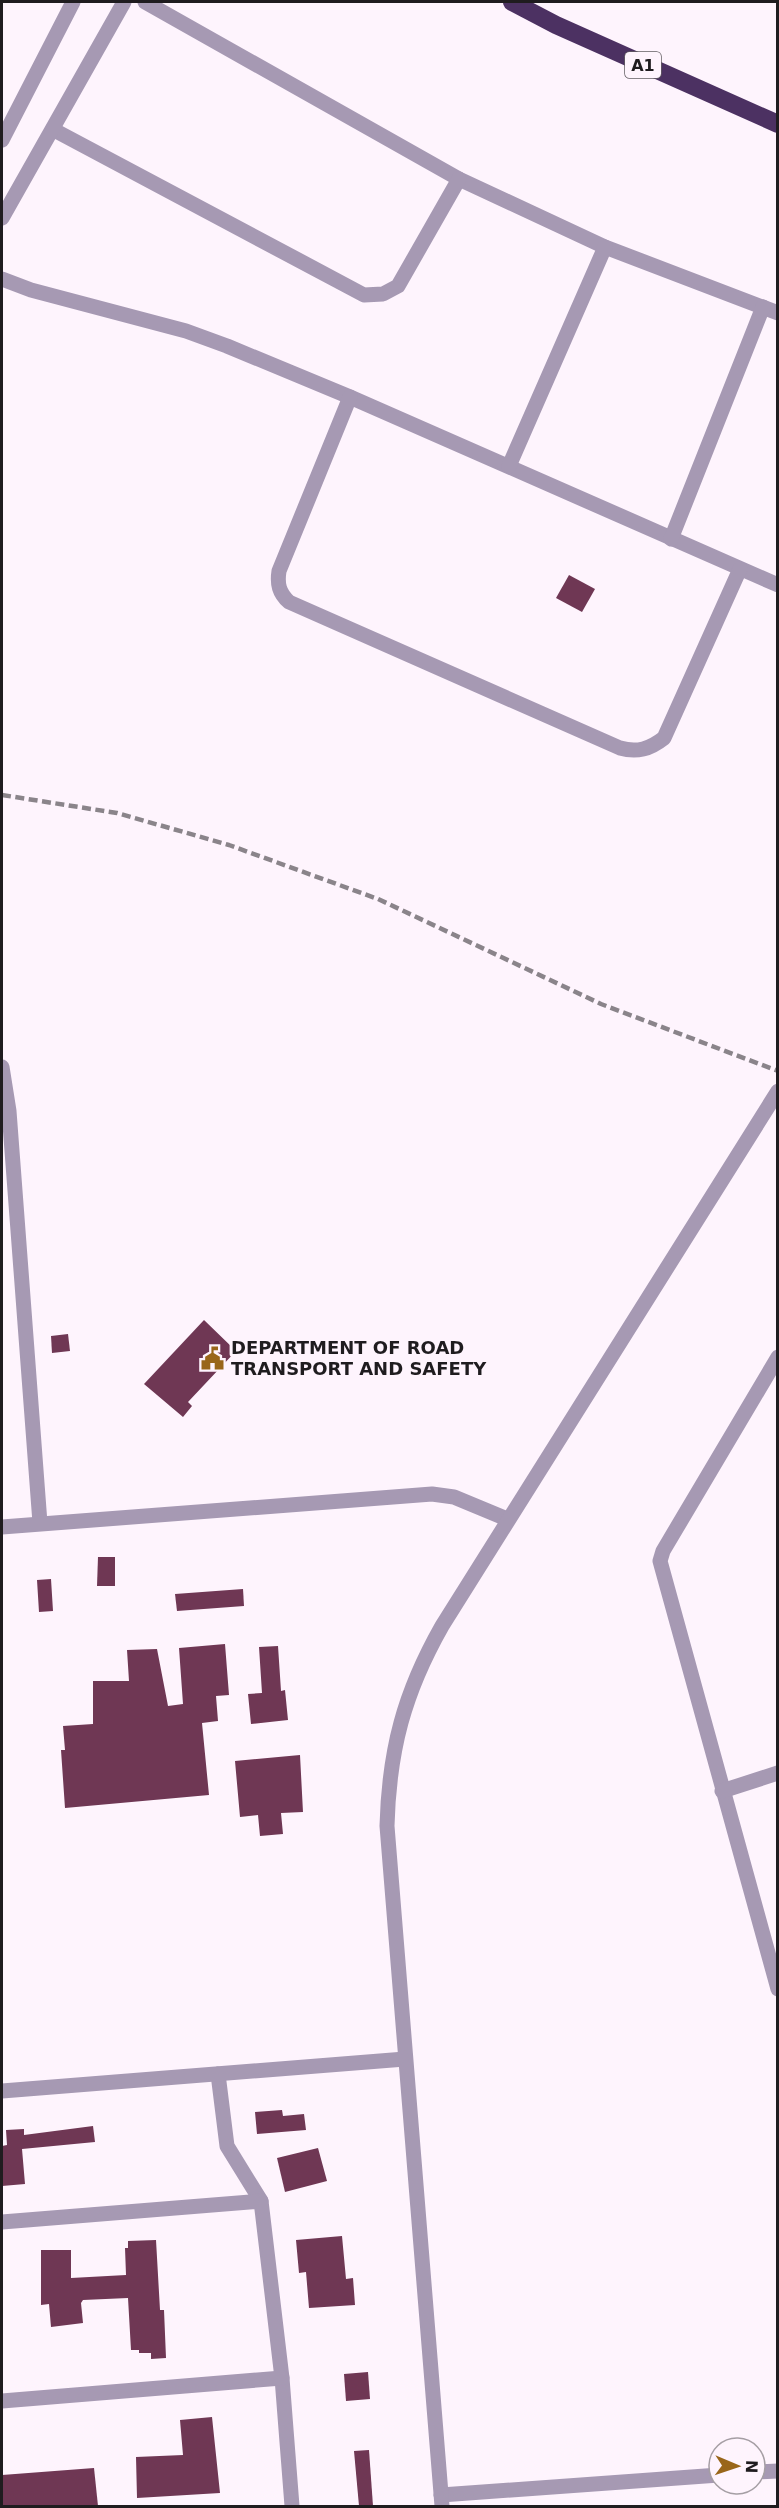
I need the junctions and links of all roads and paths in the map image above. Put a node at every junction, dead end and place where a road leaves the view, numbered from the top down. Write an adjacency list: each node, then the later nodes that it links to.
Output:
1 (73, 2): 7 (street)
2 (124, 2): 6 (street)
3 (145, 2): 8 (street)
4 (512, 2): 5 (highway, A1)
5 (777, 124)
6 (54, 130): 8 (street); 9 (street)
7 (2, 140)
8 (459, 178): 10 (street)
9 (2, 218)
10 (605, 247): 12 (street); 14 (street)
11 (2, 279): 13 (street)
12 (770, 310): 15 (street)
13 (350, 397): 14 (street); 16 (street)
14 (509, 466): 15 (street)
15 (671, 539): 16 (street)
16 (740, 569): 17 (street)
17 (777, 585)
18 (2, 1066): 22 (street)
19 (777, 1091): 21 (street)
20 (777, 1357): 25 (street)
21 (507, 1519): 22 (street); 28 (street)
22 (40, 1523): 23 (street)
23 (2, 1527)
24 (777, 1773): 25 (street)
25 (722, 1791): 26 (street)
26 (774, 1962): 27 (street)
27 (777, 1989)
28 (405, 2059): 29 (street); 36 (street)
29 (218, 2074): 30 (street); 31 (street)
30 (2, 2091)
31 (261, 2201): 32 (street); 33 (street)
32 (2, 2222)
33 (282, 2378): 34 (street); 37 (street)
34 (2, 2400)
35 (707, 2476): 36 (street)
36 (441, 2501)
37 (292, 2506)

